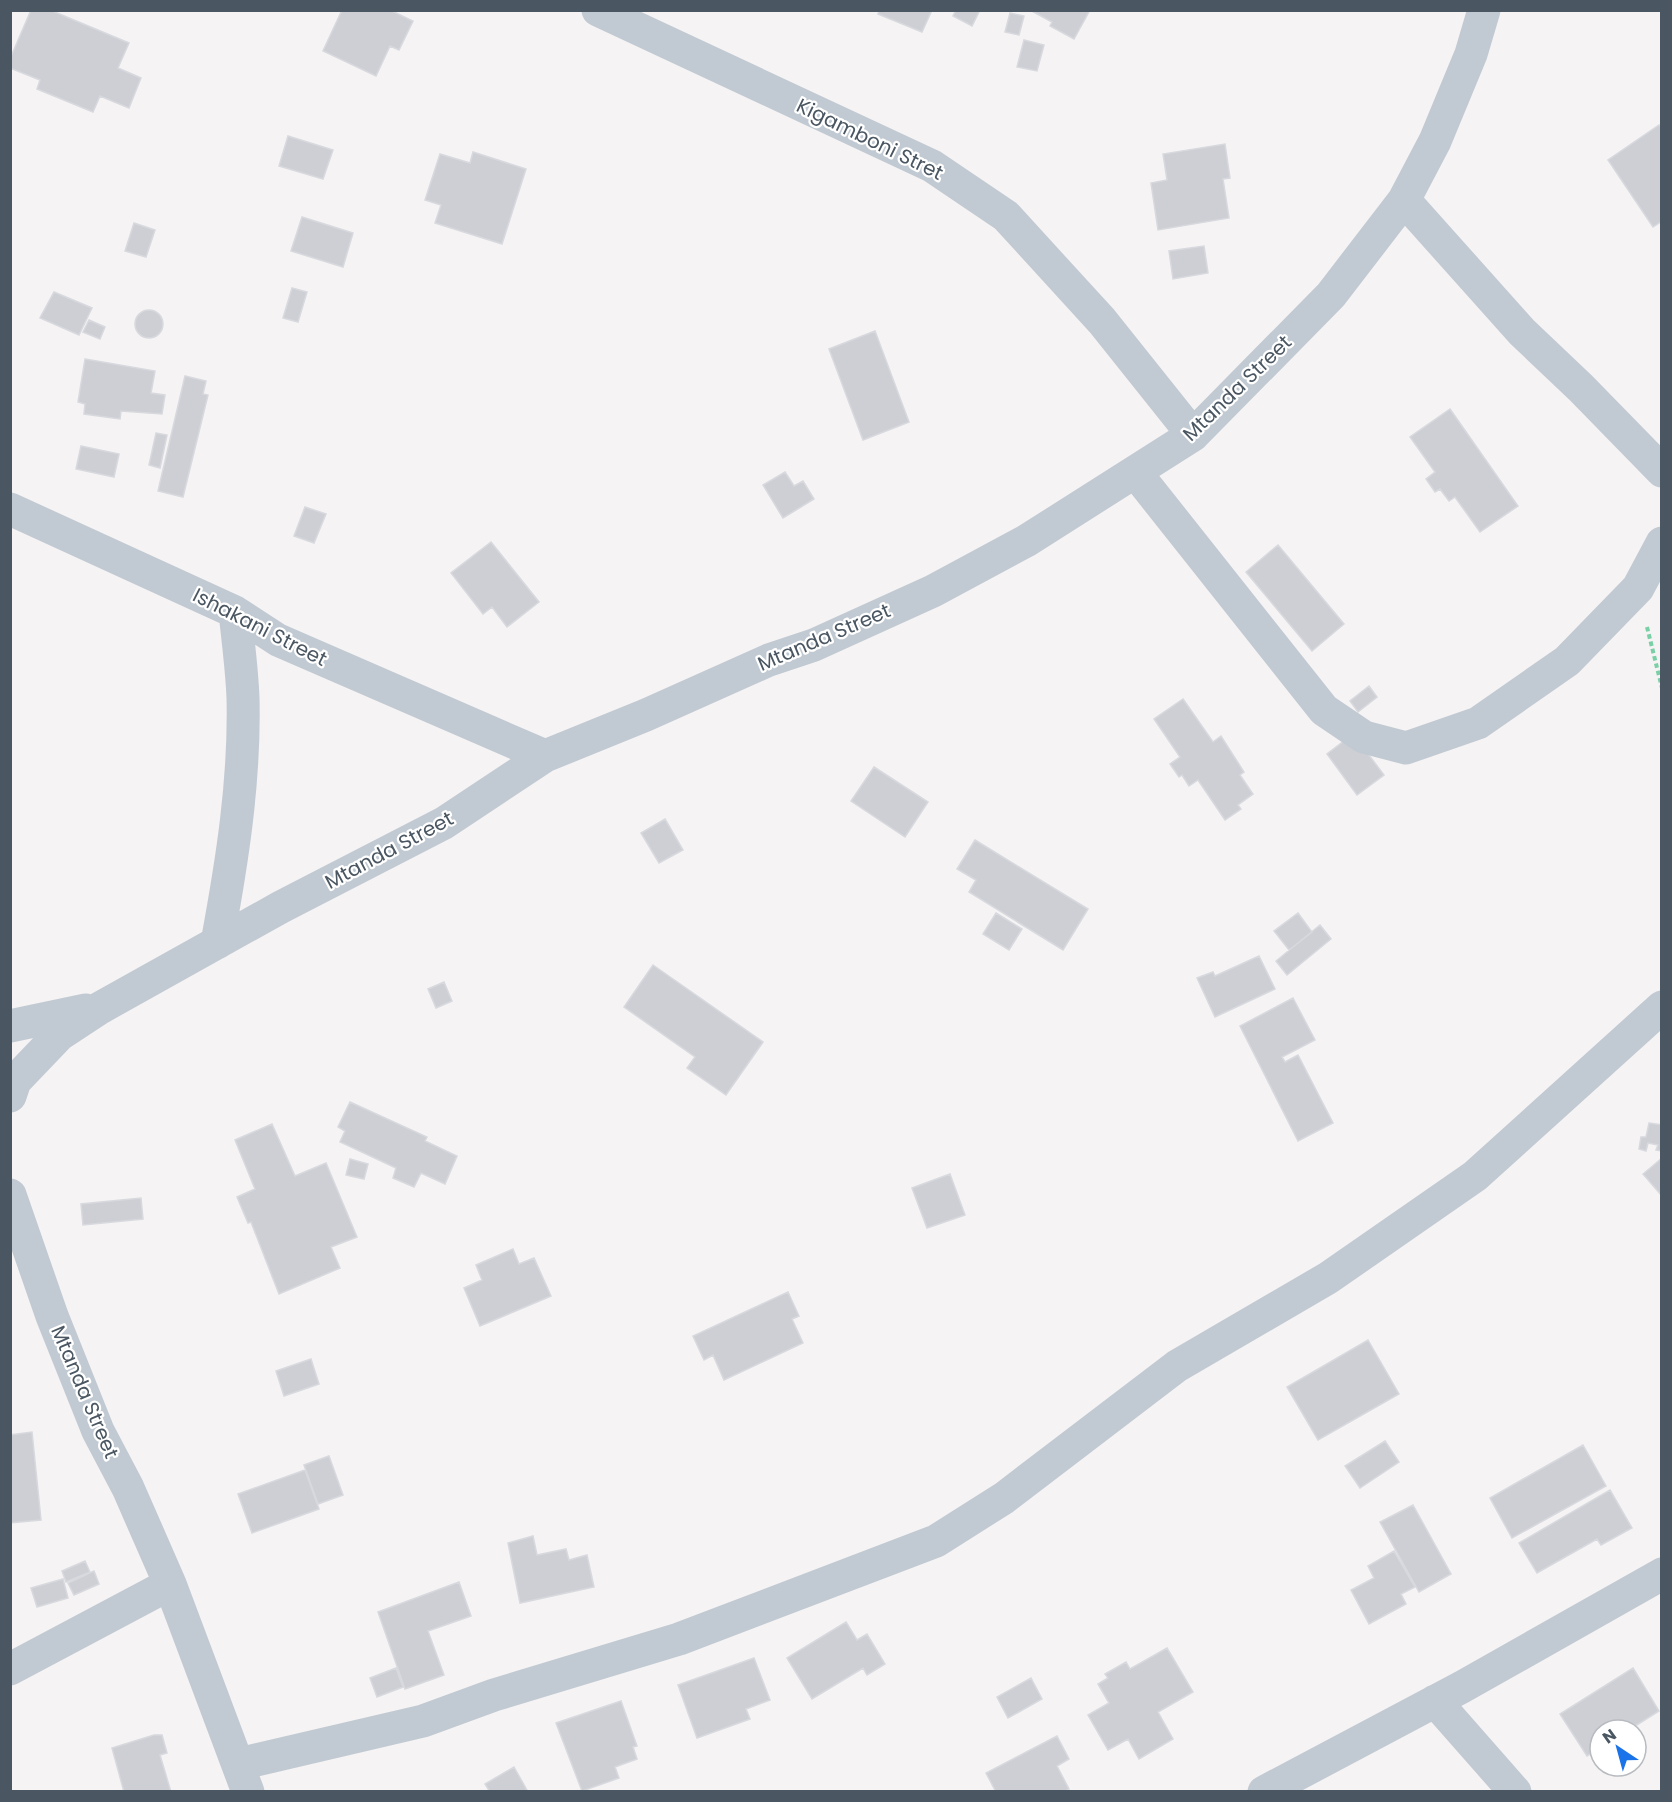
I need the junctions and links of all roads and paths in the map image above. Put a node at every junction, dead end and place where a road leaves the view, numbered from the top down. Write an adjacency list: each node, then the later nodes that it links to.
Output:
1 (598, 10): 4 (street, Kigamboni Stret)
2 (1484, 10): 3 (street, Mtanda Street)
3 (1404, 200): 4 (street, Mtanda Street); 5 (street)
4 (1193, 435): 6 (street, Mtanda Street)
5 (1662, 471)
6 (1136, 473): 9 (street); 12 (street, Mtanda Street)
7 (10, 508): 10 (street, Ishakani Street)
8 (1662, 543): 9 (street)
9 (1638, 588): 11 (path)
10 (235, 612): 12 (street, Ishakani Street); 13 (street)
11 (1662, 688)
12 (545, 756): 13 (street, Mtanda Street)
13 (217, 943): 15 (street, Mtanda Street)
14 (1662, 1007): 23 (street)
15 (100, 1008): 16 (street); 17 (street, Mtanda Street)
16 (10, 1026)
17 (10, 1096)
18 (10, 1195): 20 (street, Mtanda Street)
19 (1662, 1574): 22 (street)
20 (170, 1584): 21 (street); 23 (street, Mtanda Street)
21 (10, 1669)
22 (1435, 1701): 24 (street); 25 (street)
23 (244, 1778)
24 (1264, 1791)
25 (1515, 1791)

